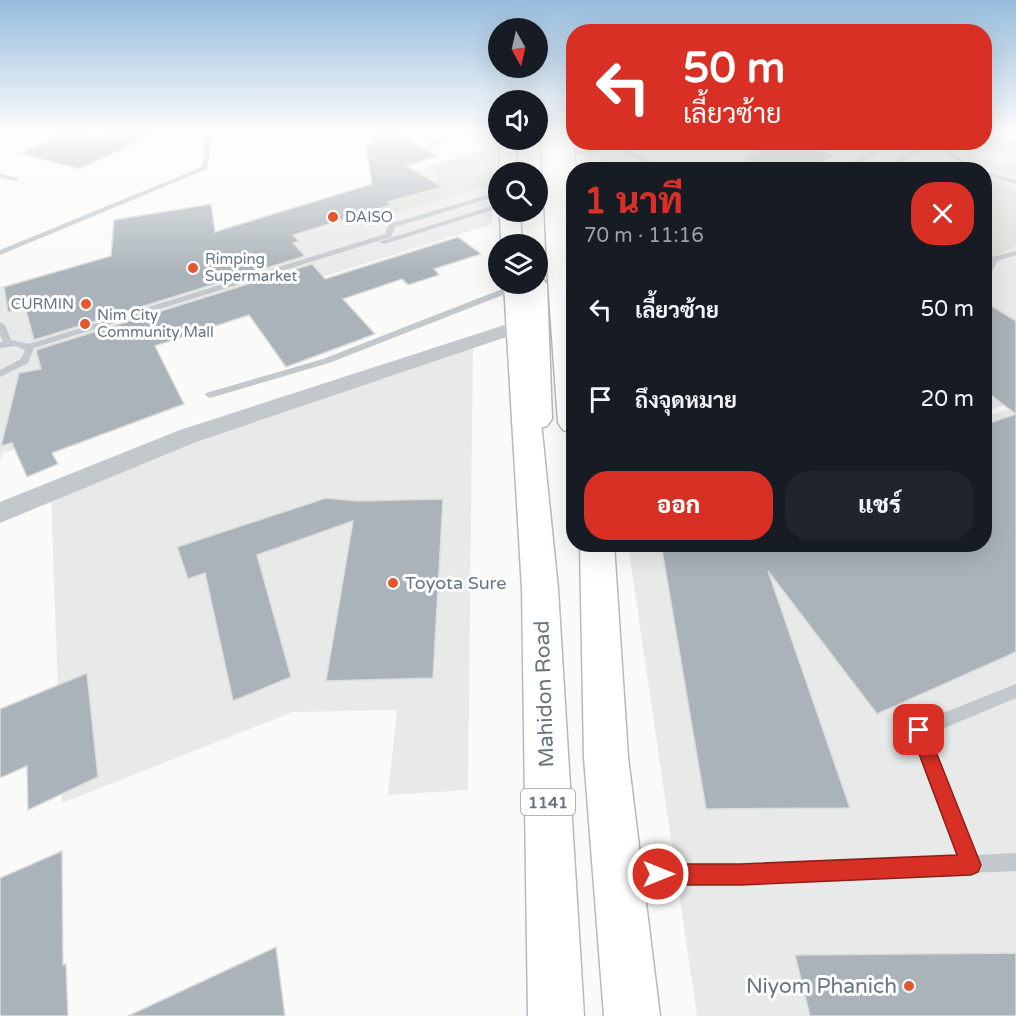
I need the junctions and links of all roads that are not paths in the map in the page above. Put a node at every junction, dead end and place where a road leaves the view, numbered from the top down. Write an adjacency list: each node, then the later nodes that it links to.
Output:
1 (177, 179): 6 (lane)
2 (543, 179): 5 (main road, Mahidon Road / 1141)
3 (488, 197): 16 (lane)
4 (488, 209): 16 (lane)
5 (537, 234)
6 (0, 253)
7 (1016, 253): 8 (lane)
8 (992, 263)
9 (502, 294): 18 (lane)
10 (528, 294): 14 (main road, Mahidon Road / 1141)
11 (531, 294): 23 (main road, Mahidon Road / 1141)
12 (534, 294): 19 (main road, Mahidon Road / 1141)
13 (0, 325): 15 (lane)
14 (518, 327): 20 (street); 23 (main road, Mahidon Road / 1141)
15 (4, 344): 16 (lane)
16 (29, 349): 17 (lane)
17 (0, 374)
18 (210, 395)
19 (566, 400)
20 (0, 513)
21 (586, 552): 25 (main road)
22 (597, 552): 25 (main road)
23 (540, 589): 29 (main road, Mahidon Road / 1141)
24 (1016, 691): 27 (lane)
25 (606, 757): 28 (main road)
26 (1016, 862): 27 (lane)
27 (971, 865): 28 (lane)
28 (617, 874): 30 (main road)
29 (556, 1016)
30 (632, 1016)

